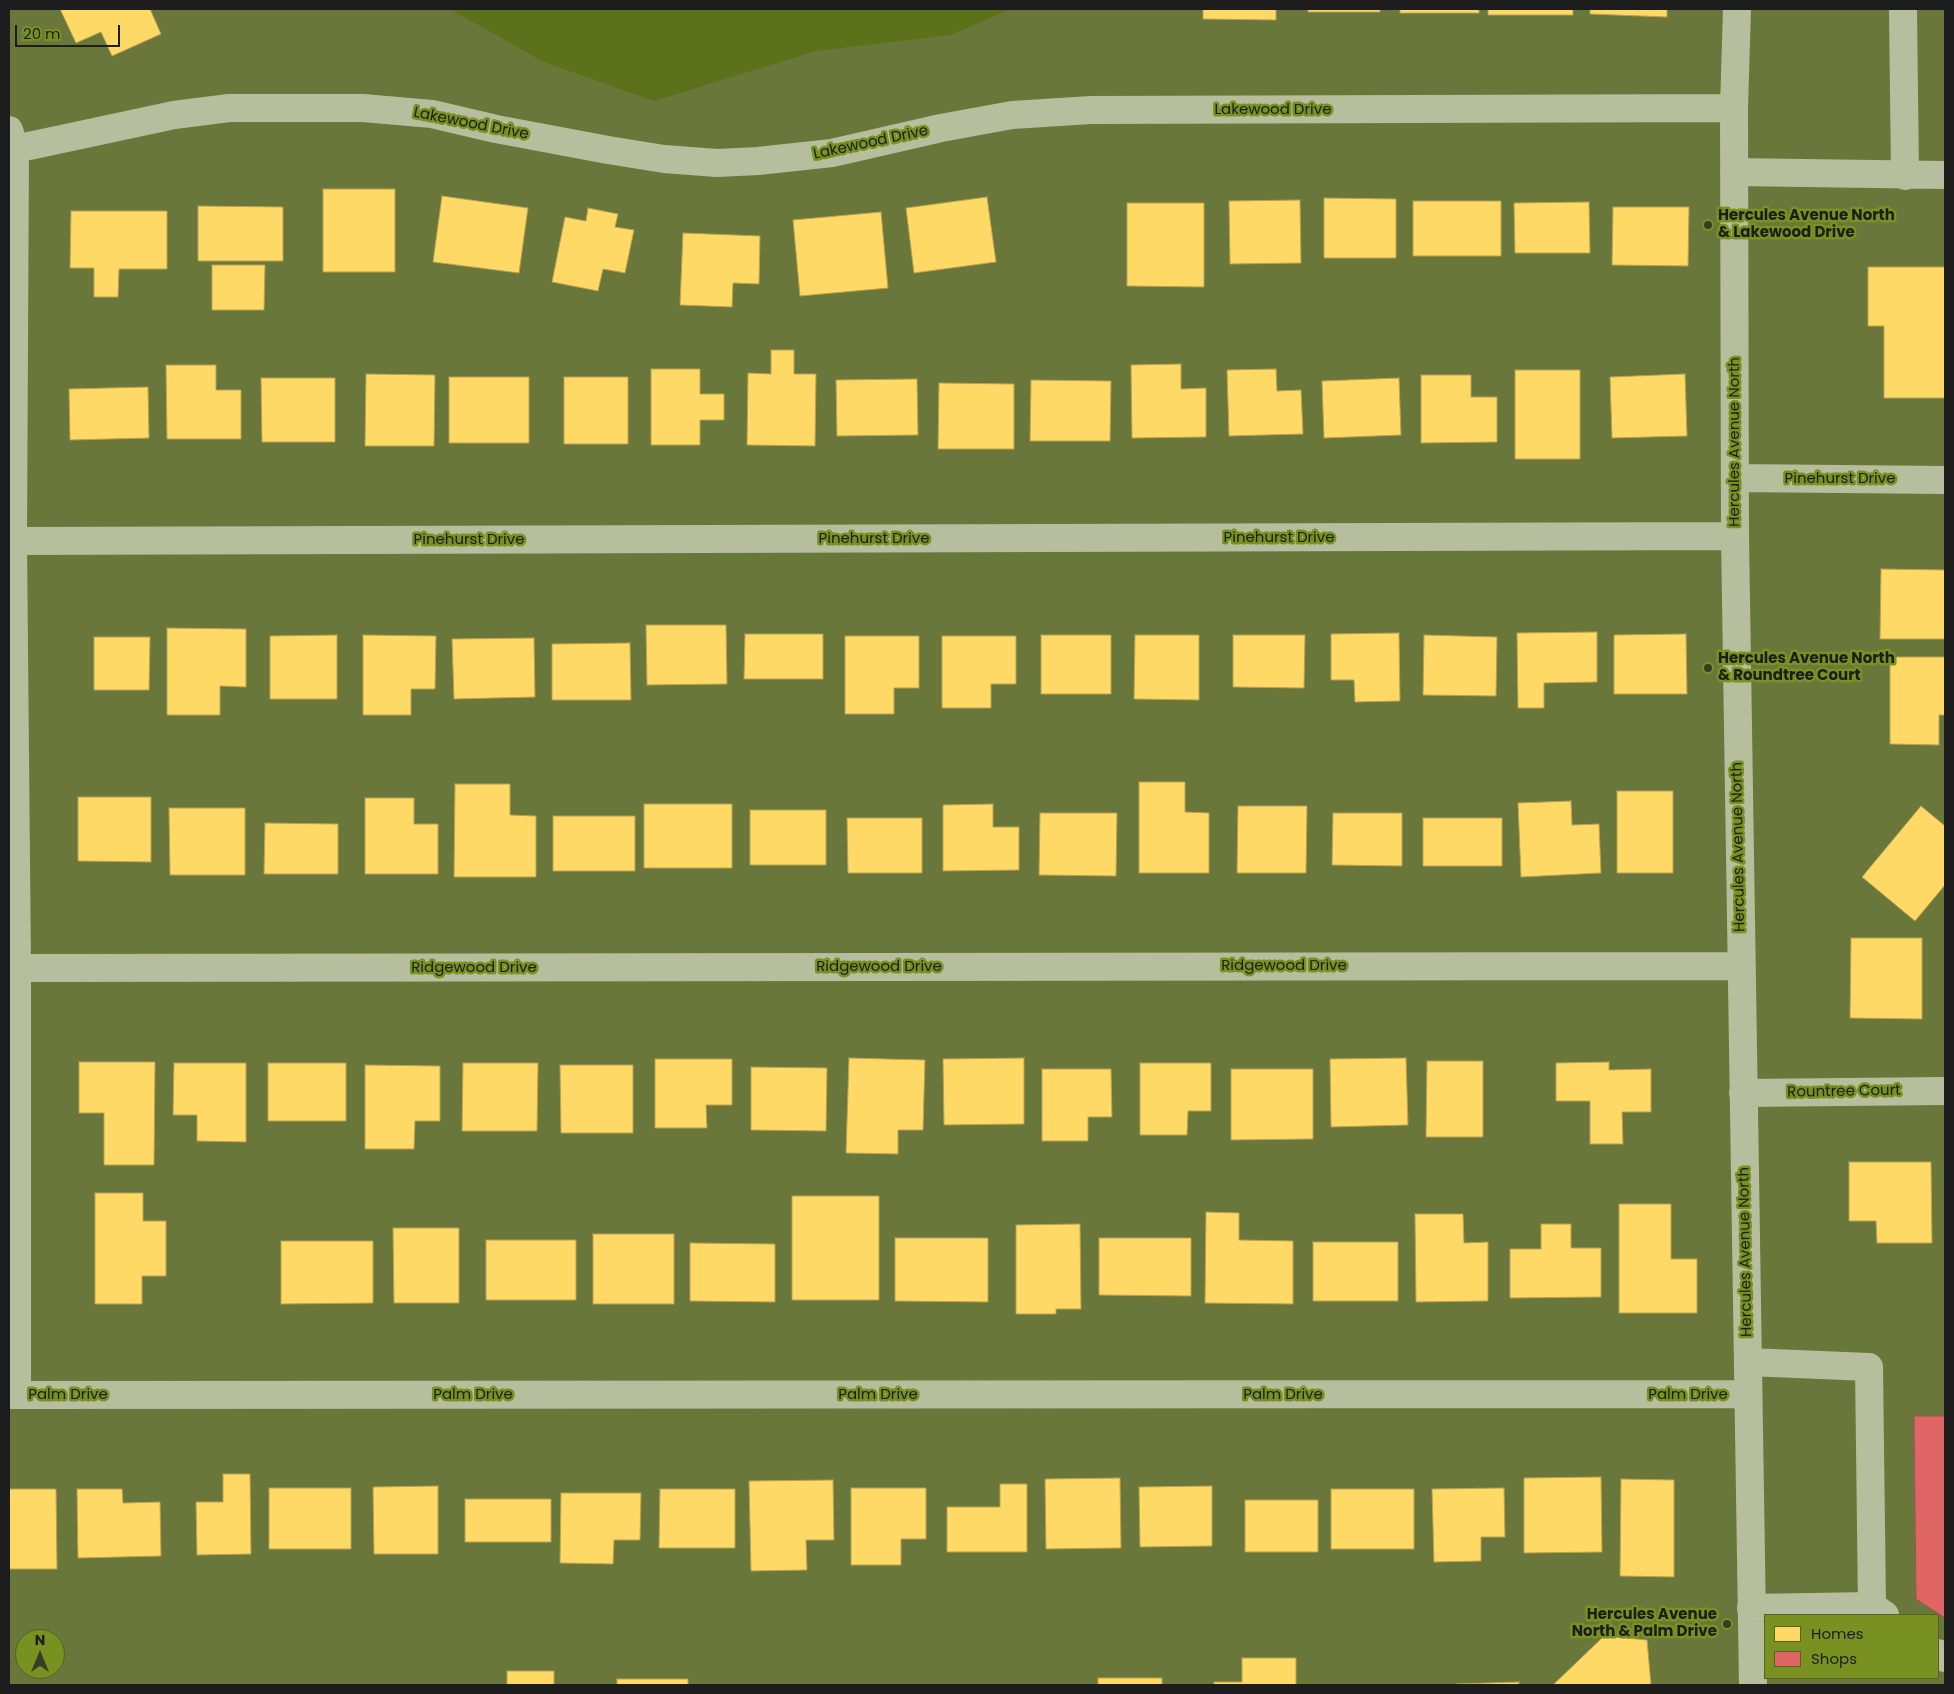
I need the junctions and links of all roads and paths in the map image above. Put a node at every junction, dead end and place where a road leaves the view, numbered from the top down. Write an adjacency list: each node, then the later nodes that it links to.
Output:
1 (1737, 9): 3 (street, Hercules Avenue North)
2 (1904, 9): 7 (street)
3 (1734, 108): 4 (street, Lakewood Drive); 5 (street, Hercules Avenue North)
4 (12, 139): 11 (street)
5 (1734, 172): 7 (street); 8 (street, Hercules Avenue North)
6 (1945, 175): 7 (street)
7 (1905, 176)
8 (1735, 478): 9 (street, Pinehurst Drive); 10 (street, Hercules Avenue North)
9 (1945, 480)
10 (1735, 536): 11 (street, Pinehurst Drive); 12 (street, Hercules Avenue North)
11 (13, 541): 13 (street)
12 (1740, 966): 13 (street, Ridgewood Drive); 15 (street, Hercules Avenue North)
13 (18, 968): 18 (street)
14 (1945, 1091): 15 (street, Rountree Court)
15 (1743, 1093): 16 (street, Hercules Avenue North)
16 (1748, 1362): 17 (street, Hercules Avenue North); 20 (street)
17 (1748, 1394): 18 (street, Palm Drive); 19 (street, Hercules Avenue North)
18 (13, 1395)
19 (1751, 1608): 20 (street); 21 (street, Hercules Avenue North)
20 (1879, 1611)
21 (1752, 1685)

